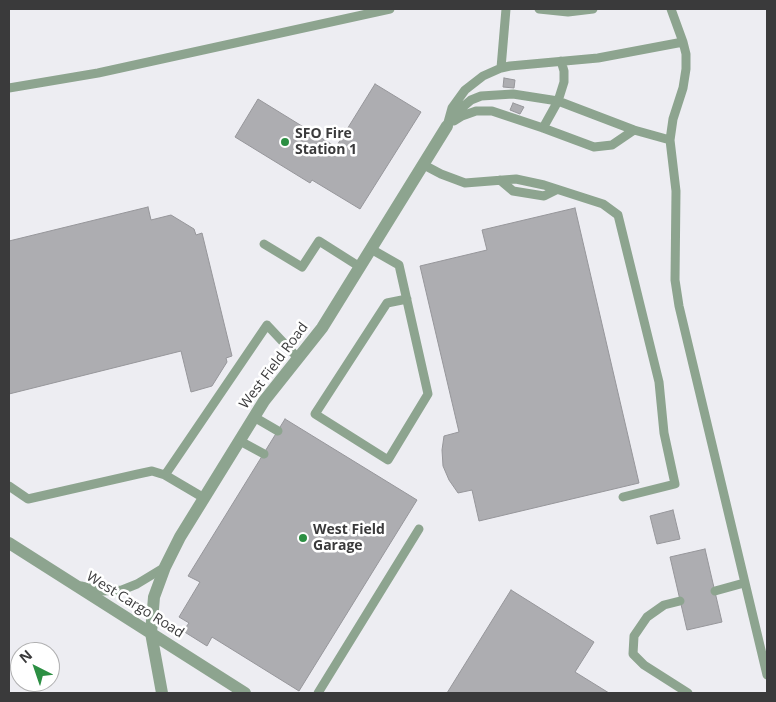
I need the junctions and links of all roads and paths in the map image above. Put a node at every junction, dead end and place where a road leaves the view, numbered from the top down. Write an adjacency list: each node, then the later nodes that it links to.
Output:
1 (390, 9): 9 (lane)
2 (506, 9): 8 (lane)
3 (538, 9): 4 (lane)
4 (593, 9)
5 (671, 9): 6 (lane)
6 (684, 42): 7 (lane); 14 (lane)
7 (561, 62): 8 (lane); 10 (lane)
8 (501, 68): 11 (lane)
9 (9, 88)
10 (558, 100): 11 (lane); 12 (lane); 13 (lane)
11 (447, 126): 12 (lane); 15 (street, West Field Road)
12 (543, 128): 13 (lane)
13 (634, 130): 14 (lane)
14 (670, 140): 32 (lane)
15 (424, 165): 17 (street, West Field Road); 27 (lane)
16 (264, 244): 18 (lane)
17 (371, 249): 18 (street, West Field Road); 19 (lane)
18 (360, 267): 20 (street, West Field Road)
19 (407, 299): 19 (lane)
20 (298, 358): 21 (street, West Field Road); 25 (lane)
21 (254, 418): 22 (lane); 23 (street, West Field Road)
22 (278, 431)
23 (240, 441): 24 (lane); 28 (street, West Field Road)
24 (264, 454)
25 (165, 475): 26 (lane); 28 (lane)
26 (9, 486)
27 (623, 497)
28 (204, 498): 31 (street, West Field Road)
29 (419, 529): 40 (lane)
30 (9, 543): 33 (street, West Cargo Road)
31 (165, 567): 33 (lane); 36 (street, West Field Road)
32 (744, 583): 34 (lane); 37 (lane)
33 (76, 585): 36 (street, West Cargo Road)
34 (715, 591)
35 (680, 600): 41 (lane)
36 (151, 633): 38 (street, West Field Road); 39 (street, West Cargo Road)
37 (767, 675)
38 (162, 693)
39 (245, 693)
40 (318, 693)
41 (688, 693)

